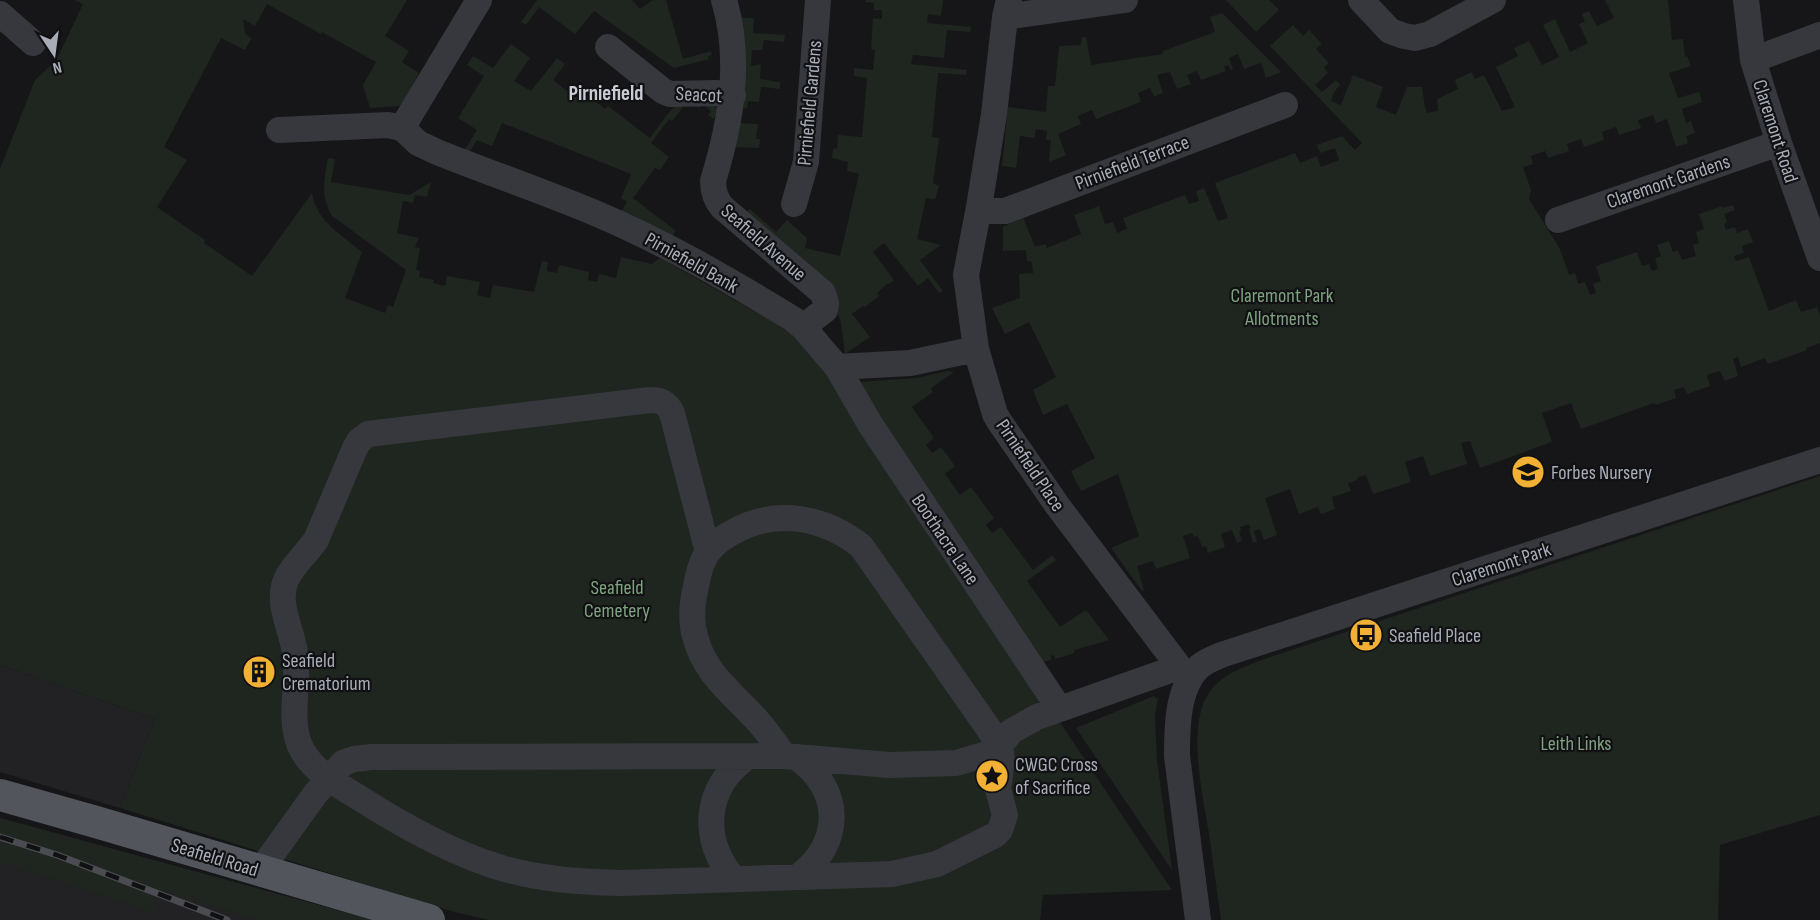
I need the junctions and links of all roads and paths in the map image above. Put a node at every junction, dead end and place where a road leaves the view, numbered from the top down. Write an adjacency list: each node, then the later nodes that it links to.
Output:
1 (478, 0): 16 (street)
2 (724, 0): 14 (street, Seafield Avenue)
3 (818, 0): 19 (street, Pirniefield Gardens)
4 (1125, 0): 8 (street)
5 (1361, 0): 6 (street)
6 (1493, 0)
7 (1746, 0): 13 (street, Claremont Road)
8 (1007, 9): 20 (street, Pirniefield Place)
9 (0, 14): 11 (street)
10 (1820, 35): 13 (street)
11 (33, 43)
12 (608, 47): 14 (street, Seacot)
13 (1753, 60): 18 (street, Claremont Road)
14 (733, 95): 23 (street, Seafield Avenue)
15 (1285, 105): 20 (street, Pirniefield Terrace)
16 (402, 128): 17 (street); 23 (street, Pirniefield Bank)
17 (279, 130)
18 (1779, 143): 21 (street, Claremont Gardens); 22 (street, Claremont Road)
19 (794, 204)
20 (979, 207): 24 (street, Pirniefield Place)
21 (1558, 219)
22 (1820, 258)
23 (803, 327): 25 (street, Pirniefield Bank)
24 (976, 349): 25 (street); 28 (street, Pirniefield Place)
25 (837, 367): 29 (street, Boothacre Lane)
26 (1820, 460): 28 (street, Claremont Park)
27 (708, 552): 30 (street); 32 (street); 33 (street)
28 (1185, 674): 29 (street); 39 (street)
29 (1059, 708): 30 (street)
30 (1000, 745): 32 (street); 36 (street)
31 (747, 757): 32 (street); 33 (street); 37 (street)
32 (790, 757): 36 (street)
33 (329, 778): 35 (street); 37 (street)
34 (0, 795): 35 (main road, Seafield Road)
35 (260, 871): 38 (main road, Seafield Road)
36 (798, 877): 37 (street)
37 (734, 879)
38 (429, 920)
39 (1198, 920)

